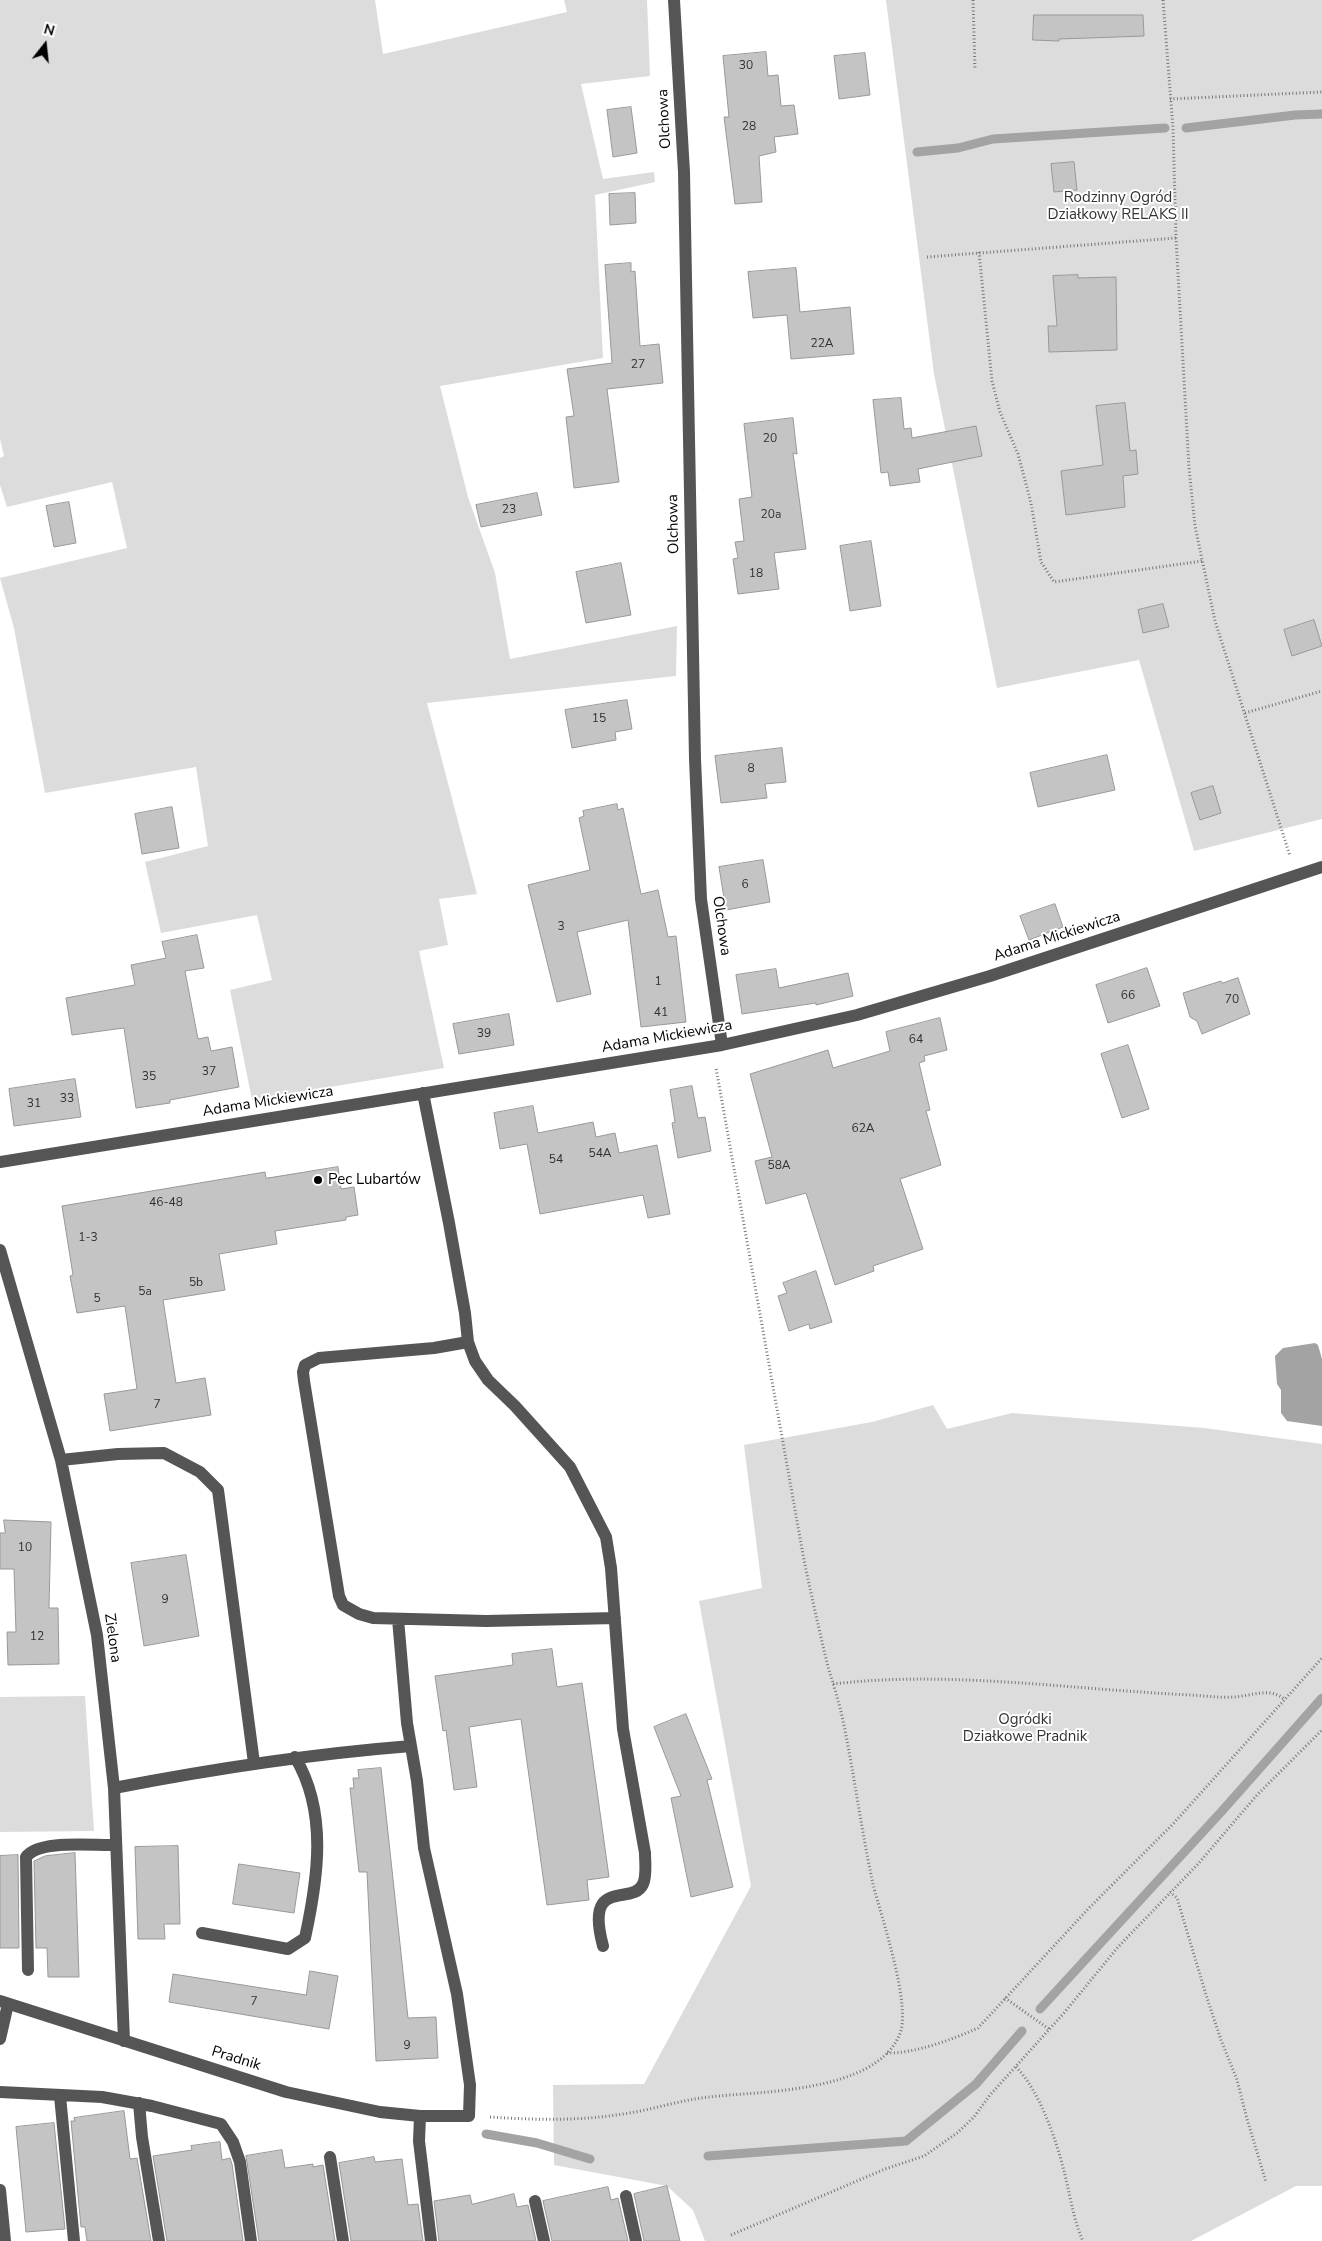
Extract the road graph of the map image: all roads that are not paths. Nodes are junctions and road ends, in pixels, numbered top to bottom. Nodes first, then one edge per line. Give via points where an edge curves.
1 (674, 0) edge
2 (1322, 867) edge
3 (717, 1046) junction
4 (423, 1093) junction
5 (0, 1162) edge
6 (0, 1250) edge
7 (468, 1342) junction
8 (61, 1460) junction
9 (615, 1618) junction
10 (398, 1619) junction
11 (411, 1746) junction
12 (295, 1757) junction
13 (254, 1763) junction
14 (114, 1788) junction
15 (116, 1845) junction
16 (202, 1933) dead end
17 (603, 1946) dead end
18 (28, 1970) dead end
19 (4, 2002) edge
20 (0, 2039) edge
21 (124, 2041) junction
22 (0, 2092) edge
23 (60, 2096) junction
24 (138, 2103) junction
25 (420, 2116) junction
26 (330, 2157) dead end
27 (0, 2190) edge
28 (626, 2196) dead end
29 (535, 2201) dead end
30 (5, 2241) edge
31 (74, 2241) edge
32 (159, 2241) edge
33 (251, 2241) edge
34 (342, 2241) edge
35 (431, 2241) edge
36 (544, 2241) edge
37 (636, 2241) edge

1 - 3 street, Olchowa via 684,172 694,749 700,889
2 - 3 street, Adama Mickiewicza via 971,982 857,1015
3 - 4 street, Adama Mickiewicza
4 - 5 street, Adama Mickiewicza
4 - 7 street
6 - 8 street, Zielona
7 - 9 street via 475,1361 488,1380 570,1467 594,1511 606,1537
7 - 10 street via 319,1358 305,1365 303,1372 339,1596 343,1604 359,1614
8 - 13 street via 118,1454 164,1454 200,1472 218,1490
8 - 14 street, Zielona via 97,1635
9 - 10 street via 486,1622
9 - 17 street via 623,1729 645,1853 645,1874 643,1885 638,1890 611,1896 604,1902 598,1923
10 - 11 street
11 - 12 street
11 - 25 street, Pradnik via 424,1848 457,1994 470,2085 470,2116
12 - 13 street
12 - 16 street via 306,1776 315,1805 318,1861 305,1938 288,1949
13 - 14 street
14 - 15 street, Zielona
15 - 18 street via 42,1846 30,1851 26,1857
15 - 21 street, Zielona
19 - 20 street
19 - 21 street, Pradnik
21 - 25 street, Pradnik via 286,2092 380,2112
22 - 23 street
23 - 24 street via 102,2097
23 - 31 street
24 - 32 street
24 - 33 street via 221,2124 233,2142 240,2162
25 - 35 street via 419,2141
26 - 34 street
27 - 30 street
28 - 37 street
29 - 36 street

